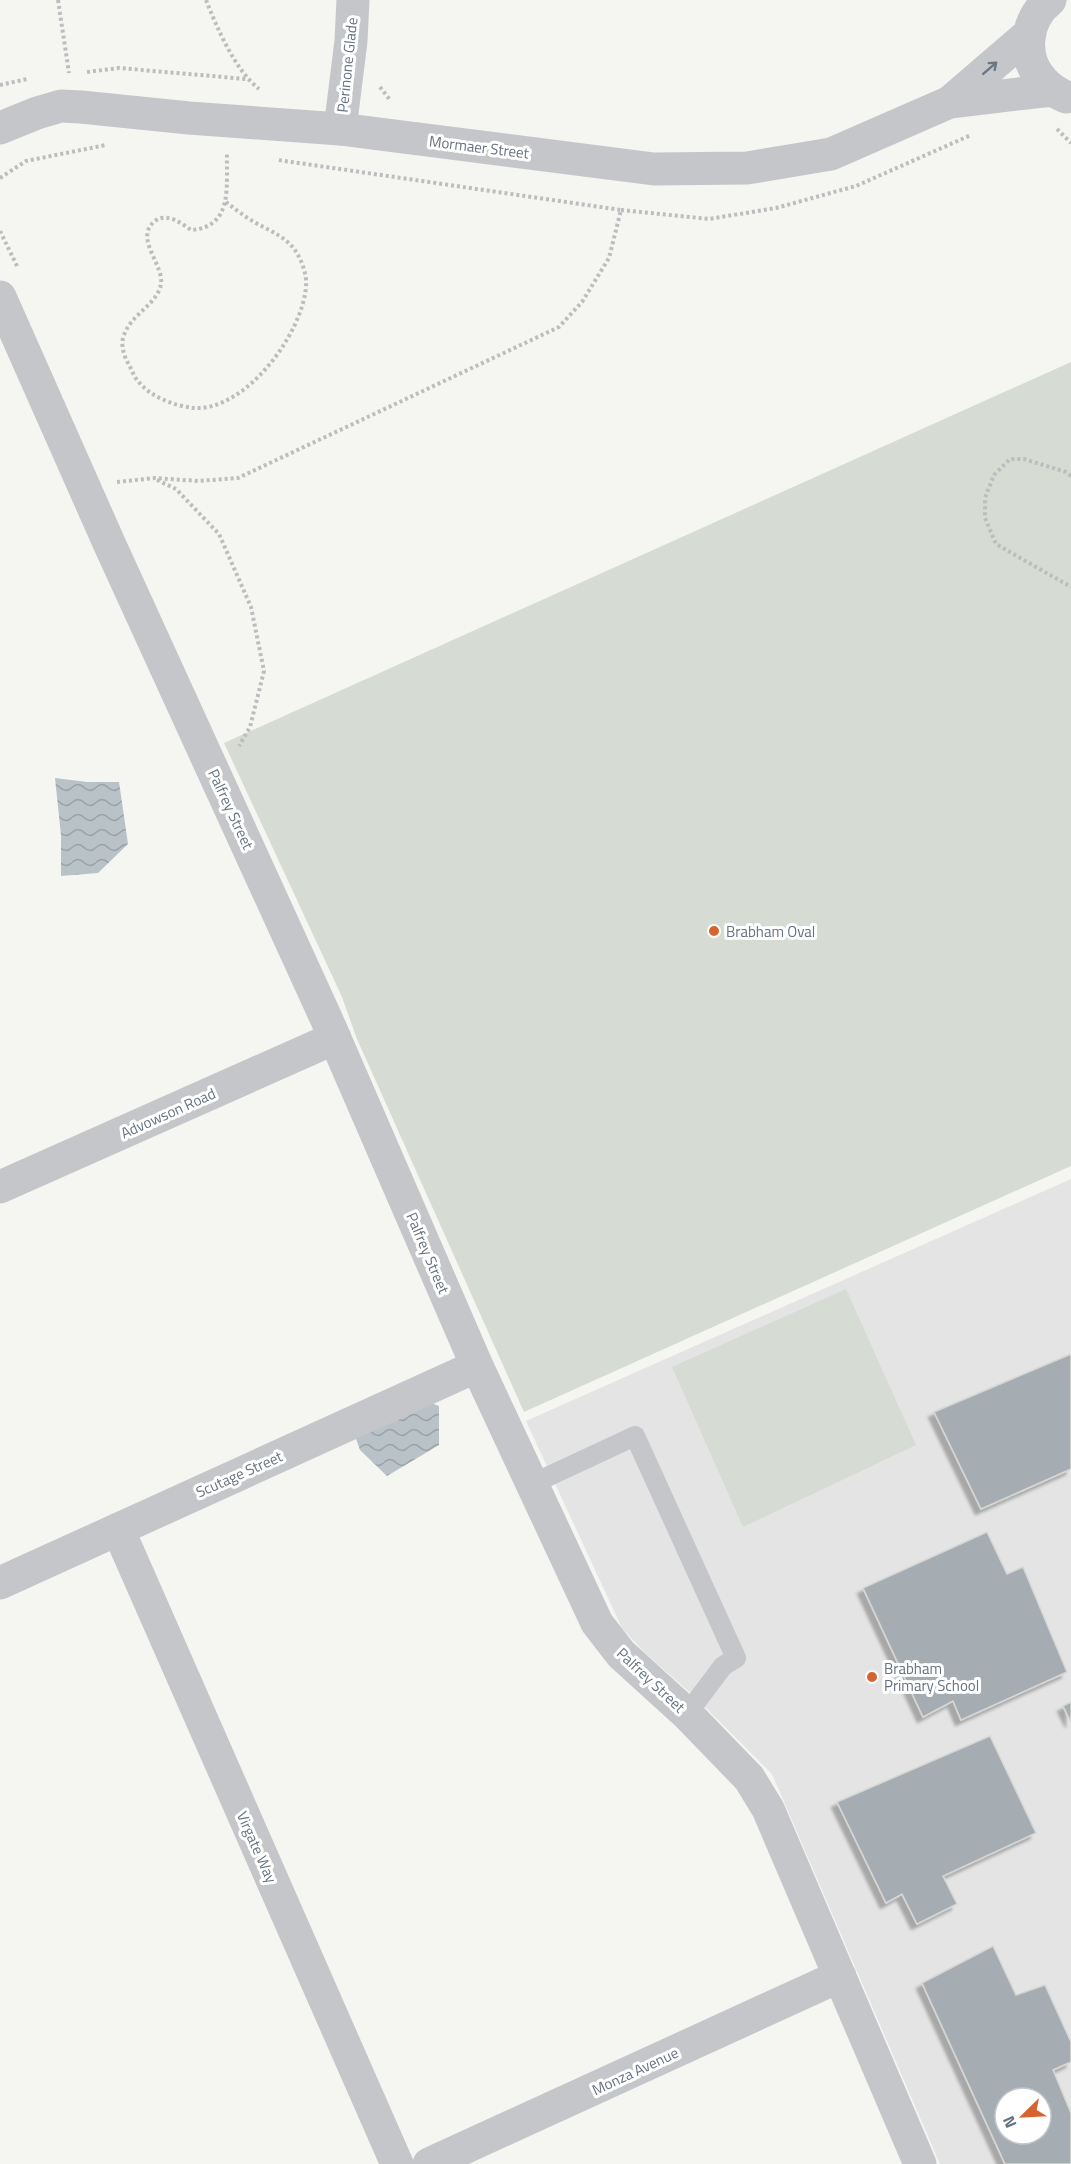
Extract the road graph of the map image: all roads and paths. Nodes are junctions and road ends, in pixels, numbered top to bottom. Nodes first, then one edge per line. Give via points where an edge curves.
1 (58, 0) edge
2 (206, 0) edge
3 (353, 0) edge
4 (1046, 2) edge
5 (1029, 34) junction
6 (246, 79) junction
7 (261, 91) dead end
8 (1065, 97) edge
9 (951, 102) junction
10 (0, 128) edge
11 (340, 129) junction
12 (110, 144) dead end
13 (238, 155) dead end
14 (271, 159) dead end
15 (0, 178) edge
16 (226, 202) junction
17 (0, 231) edge
18 (10, 285) edge
19 (113, 472) dead end
20 (1071, 476) edge
21 (154, 478) junction
22 (117, 483) junction
23 (118, 491) dead end
24 (1071, 586) edge
25 (236, 751) dead end
26 (335, 1038) junction
27 (0, 1187) edge
28 (477, 1366) junction
29 (532, 1484) junction
30 (118, 1529) junction
31 (0, 1583) edge
32 (687, 1714) junction
33 (840, 1976) junction
34 (488, 2152) edge
35 (397, 2164) edge
36 (429, 2164) edge
37 (920, 2164) edge

1 - 6 path via 69,75 119,68
2 - 6 path
3 - 11 street, Perinone Glade
4 - 5 street via 1034,18
5 - 8 street via 1033,66 1041,80
9 -> 5 street, Mormaer Street
6 - 7 path
8 - 9 street, Mormaer Street
9 - 11 street, Mormaer Street via 831,154 747,168 654,169
10 - 11 street, Mormaer Street via 60,106
12 - 15 path via 26,161
13 - 16 path via 227,153
14 - 21 path via 621,210 609,258 582,302 559,327 238,478
16 - 16 path via 212,226 191,230 174,219 163,217 155,221 146,239 162,276 161,286 123,336 123,348 136,380 148,391 194,408 209,407 241,391 267,367 299,316 306,285 304,268 286,240
17 - 18 path
18 - 26 street, Palfrey Street via 109,543
19 - 22 path
20 - 24 path via 1024,459 1010,459 994,476 985,498 985,518 996,544
21 - 22 path
21 - 25 path via 176,489 219,534 251,608 264,671 249,727
22 - 23 path
26 - 27 street, Advowson Road
26 - 28 street, Palfrey Street
28 - 29 street, Palfrey Street
28 - 30 street, Scutage Street
29 - 32 street, Palfrey Street via 597,1623 621,1654
29 - 32 lane via 634,1436 736,1658 723,1666
30 - 31 street, Scutage Street
30 - 35 street, Virgate Way
32 - 33 street, Palfrey Street via 749,1778 768,1809
33 - 34 street, Monza Avenue
33 - 37 street, Palfrey Street
34 - 36 street, Monza Avenue

